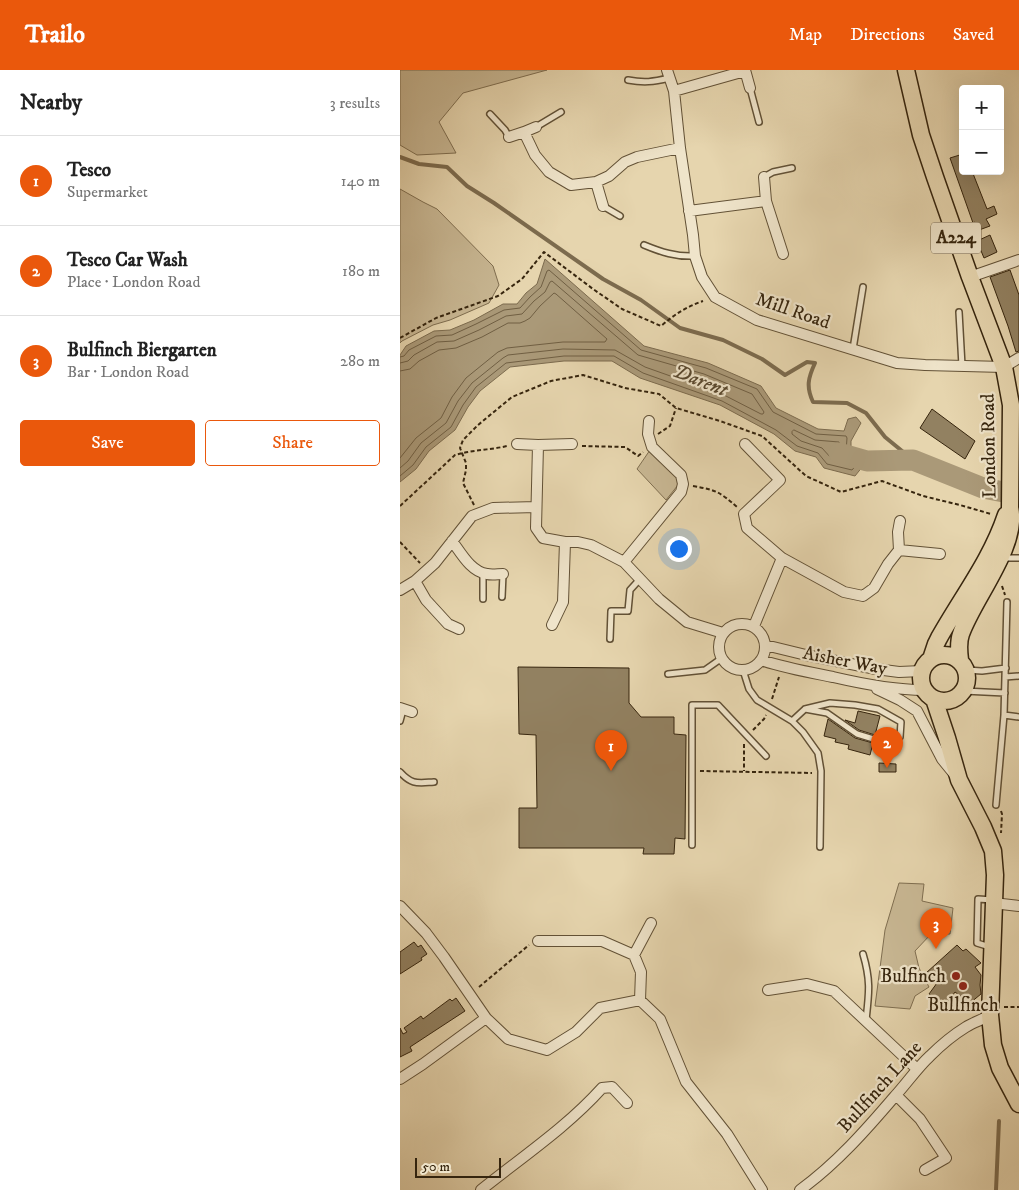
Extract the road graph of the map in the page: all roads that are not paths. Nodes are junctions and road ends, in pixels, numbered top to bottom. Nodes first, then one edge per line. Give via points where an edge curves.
1 (906, 70) edge
2 (745, 71) edge
3 (668, 74) edge
4 (628, 80) dead end
5 (750, 88) joint
6 (674, 91) junction
7 (562, 112) dead end
8 (490, 114) dead end
9 (759, 122) dead end
10 (536, 127) joint
11 (524, 132) junction
12 (508, 137) joint
13 (680, 148) junction
14 (792, 168) dead end
15 (764, 177) joint
16 (596, 182) junction
17 (766, 201) junction
18 (603, 206) joint
19 (689, 211) junction
20 (620, 216) dead end
21 (644, 245) dead end
22 (784, 254) dead end
23 (695, 256) junction
24 (1019, 260) edge
25 (970, 277) junction
26 (863, 287) dead end
27 (959, 312) dead end
28 (853, 350) junction
29 (1019, 358) edge
30 (962, 366) junction
31 (1004, 367) junction
32 (649, 421) dead end
33 (517, 444) road end
34 (572, 444) road end
35 (745, 444) dead end
36 (538, 446) junction
37 (536, 507) junction
38 (900, 521) dead end
39 (452, 542) junction
40 (565, 542) junction
41 (899, 550) junction
42 (940, 554) dead end
43 (782, 558) junction
44 (1003, 558) edge
45 (624, 562) junction
46 (483, 572) junction
47 (503, 574) joint
48 (640, 578) junction
49 (414, 581) junction
50 (400, 590) edge
51 (502, 597) dead end
52 (482, 599) dead end
53 (1007, 602) dead end
54 (552, 626) dead end
55 (754, 626) junction
56 (459, 628) dead end
57 (723, 633) junction
58 (610, 639) dead end
59 (765, 645) junction
60 (722, 658) junction
61 (761, 660) junction
62 (926, 665) junction
63 (963, 665) junction
64 (1006, 668) junction
65 (743, 670) junction
66 (668, 674) dead end
67 (1019, 676) edge
68 (1006, 677) junction
69 (867, 684) junction
70 (1005, 693) junction
71 (929, 695) junction
72 (960, 695) junction
73 (805, 709) junction
74 (405, 710) edge
75 (1004, 715) junction
76 (1019, 717) edge
77 (400, 721) edge
78 (792, 721) junction
79 (947, 738) junction
80 (766, 756) dead end
81 (400, 772) edge
82 (959, 780) junction
83 (434, 782) dead end
84 (996, 805) road end
85 (692, 845) dead end
86 (820, 847) dead end
87 (994, 902) junction
88 (1019, 906) edge
89 (402, 914) edge
90 (651, 922) dead end
91 (538, 942) road end
92 (863, 954) dead end
93 (634, 955) junction
94 (768, 990) dead end
95 (640, 1000) junction
96 (990, 1015) junction
97 (486, 1018) junction
98 (866, 1021) junction
99 (917, 1069) junction
100 (400, 1079) edge
101 (896, 1095) junction
102 (627, 1103) dead end
103 (1019, 1104) edge
104 (926, 1170) dead end
105 (481, 1190) edge
106 (762, 1190) edge
107 (800, 1190) edge

1 - 25 main road, London Road / A224 via 921,135
2 - 5 street
2 - 6 street
3 - 4 lane via 652,82
3 - 6 street, Mill Road
5 - 9 lane
6 - 13 street, Mill Road
7 - 10 lane
8 - 12 lane
10 - 11 street
11 - 12 street
11 - 16 street via 535,155 549,172 571,186
13 - 16 street via 637,157
13 - 19 street, Mill Road
14 - 15 lane
15 - 17 street
16 - 18 street
17 - 19 street
17 - 22 street
18 - 20 lane
19 - 23 street, Mill Road
21 - 23 lane via 668,254
23 - 28 street, Mill Road via 715,297 757,320
24 - 25 street
25 - 31 main road, London Road / A224
26 - 28 lane
27 - 30 lane
28 - 30 street, Mill Road via 897,363
29 - 31 street
30 - 31 street, Mill Road
31 - 44 main road, London Road / A224 via 1010,405 1010,505 1000,532
32 - 45 street via 652,447 681,476 683,484 681,492
33 - 36 street
34 - 36 street
35 - 43 street via 780,480 744,514 747,528
36 - 37 street
37 - 39 street via 493,508 472,516
37 - 40 street via 536,528 543,538
38 - 41 street
39 - 46 street via 468,563
39 - 49 street
40 - 45 street via 591,545
40 - 54 street via 567,603
41 - 42 street
41 - 43 street via 874,588 863,596 844,592
43 - 55 street
44 - 62 main road, London Road / A224 via 939,638
44 - 63 main road, London Road / A224 via 961,635 959,650
45 - 48 street
46 - 47 street
46 - 52 lane
47 - 51 lane
48 - 57 street via 687,622
48 - 58 lane via 630,590 628,611 611,612
49 - 50 street
49 - 56 street via 448,624
53 - 64 lane
55 - 57 street via 738,624
55 - 59 street via 761,633
57 - 60 street via 719,642
59 - 61 street
59 - 62 street, Aisher Way via 899,672
60 - 65 street via 731,668
60 - 66 lane via 705,670
61 - 65 street via 752,668
61 - 69 street, Aisher Way
62 - 63 main road via 939,656 947,655 956,657
62 - 71 main road, London Road / A224 via 921,679
63 - 64 lane via 982,671
63 - 72 main road, London Road / A224 via 968,679
64 - 68 lane
65 - 78 lane via 749,689 757,700
67 - 68 lane
68 - 70 lane
69 - 71 street, Aisher Way
69 - 82 street via 917,711 942,759
70 - 72 lane
70 - 75 lane
71 - 72 main road via 944,702
71 - 79 main road, London Road / A224
72 - 79 main road, London Road / A224 via 950,716
73 - 73 lane via 830,703 878,709 901,722 900,737 890,744 857,734 827,714
73 - 78 lane
74 - 77 lane
75 - 76 lane
75 - 84 lane
78 - 86 lane via 818,753 821,773
79 - 82 main road, London Road / A224
80 - 85 lane via 718,705 692,705
81 - 83 lane via 407,780 416,783
82 - 87 main road, London Road / A224 via 993,851
87 - 88 street
87 - 96 main road, London Road / A224
89 - 97 street via 430,939
90 - 93 street
91 - 93 street via 602,941
92 - 98 lane via 869,988
93 - 95 street via 641,972
94 - 98 street via 807,984 834,991
95 - 97 street via 600,1008 576,1032 547,1050 508,1039
95 - 106 street via 660,1019 686,1082 727,1134
96 - 99 street, Bullfinch Lane via 967,1026
96 - 103 main road, London Road / A224 via 993,1045 1000,1068
97 - 100 street
98 - 99 street
99 - 101 street, Bullfinch Lane
101 - 104 street via 920,1119 946,1158
101 - 107 street, Bullfinch Lane via 820,1176
102 - 105 street via 612,1087 602,1088 563,1126

